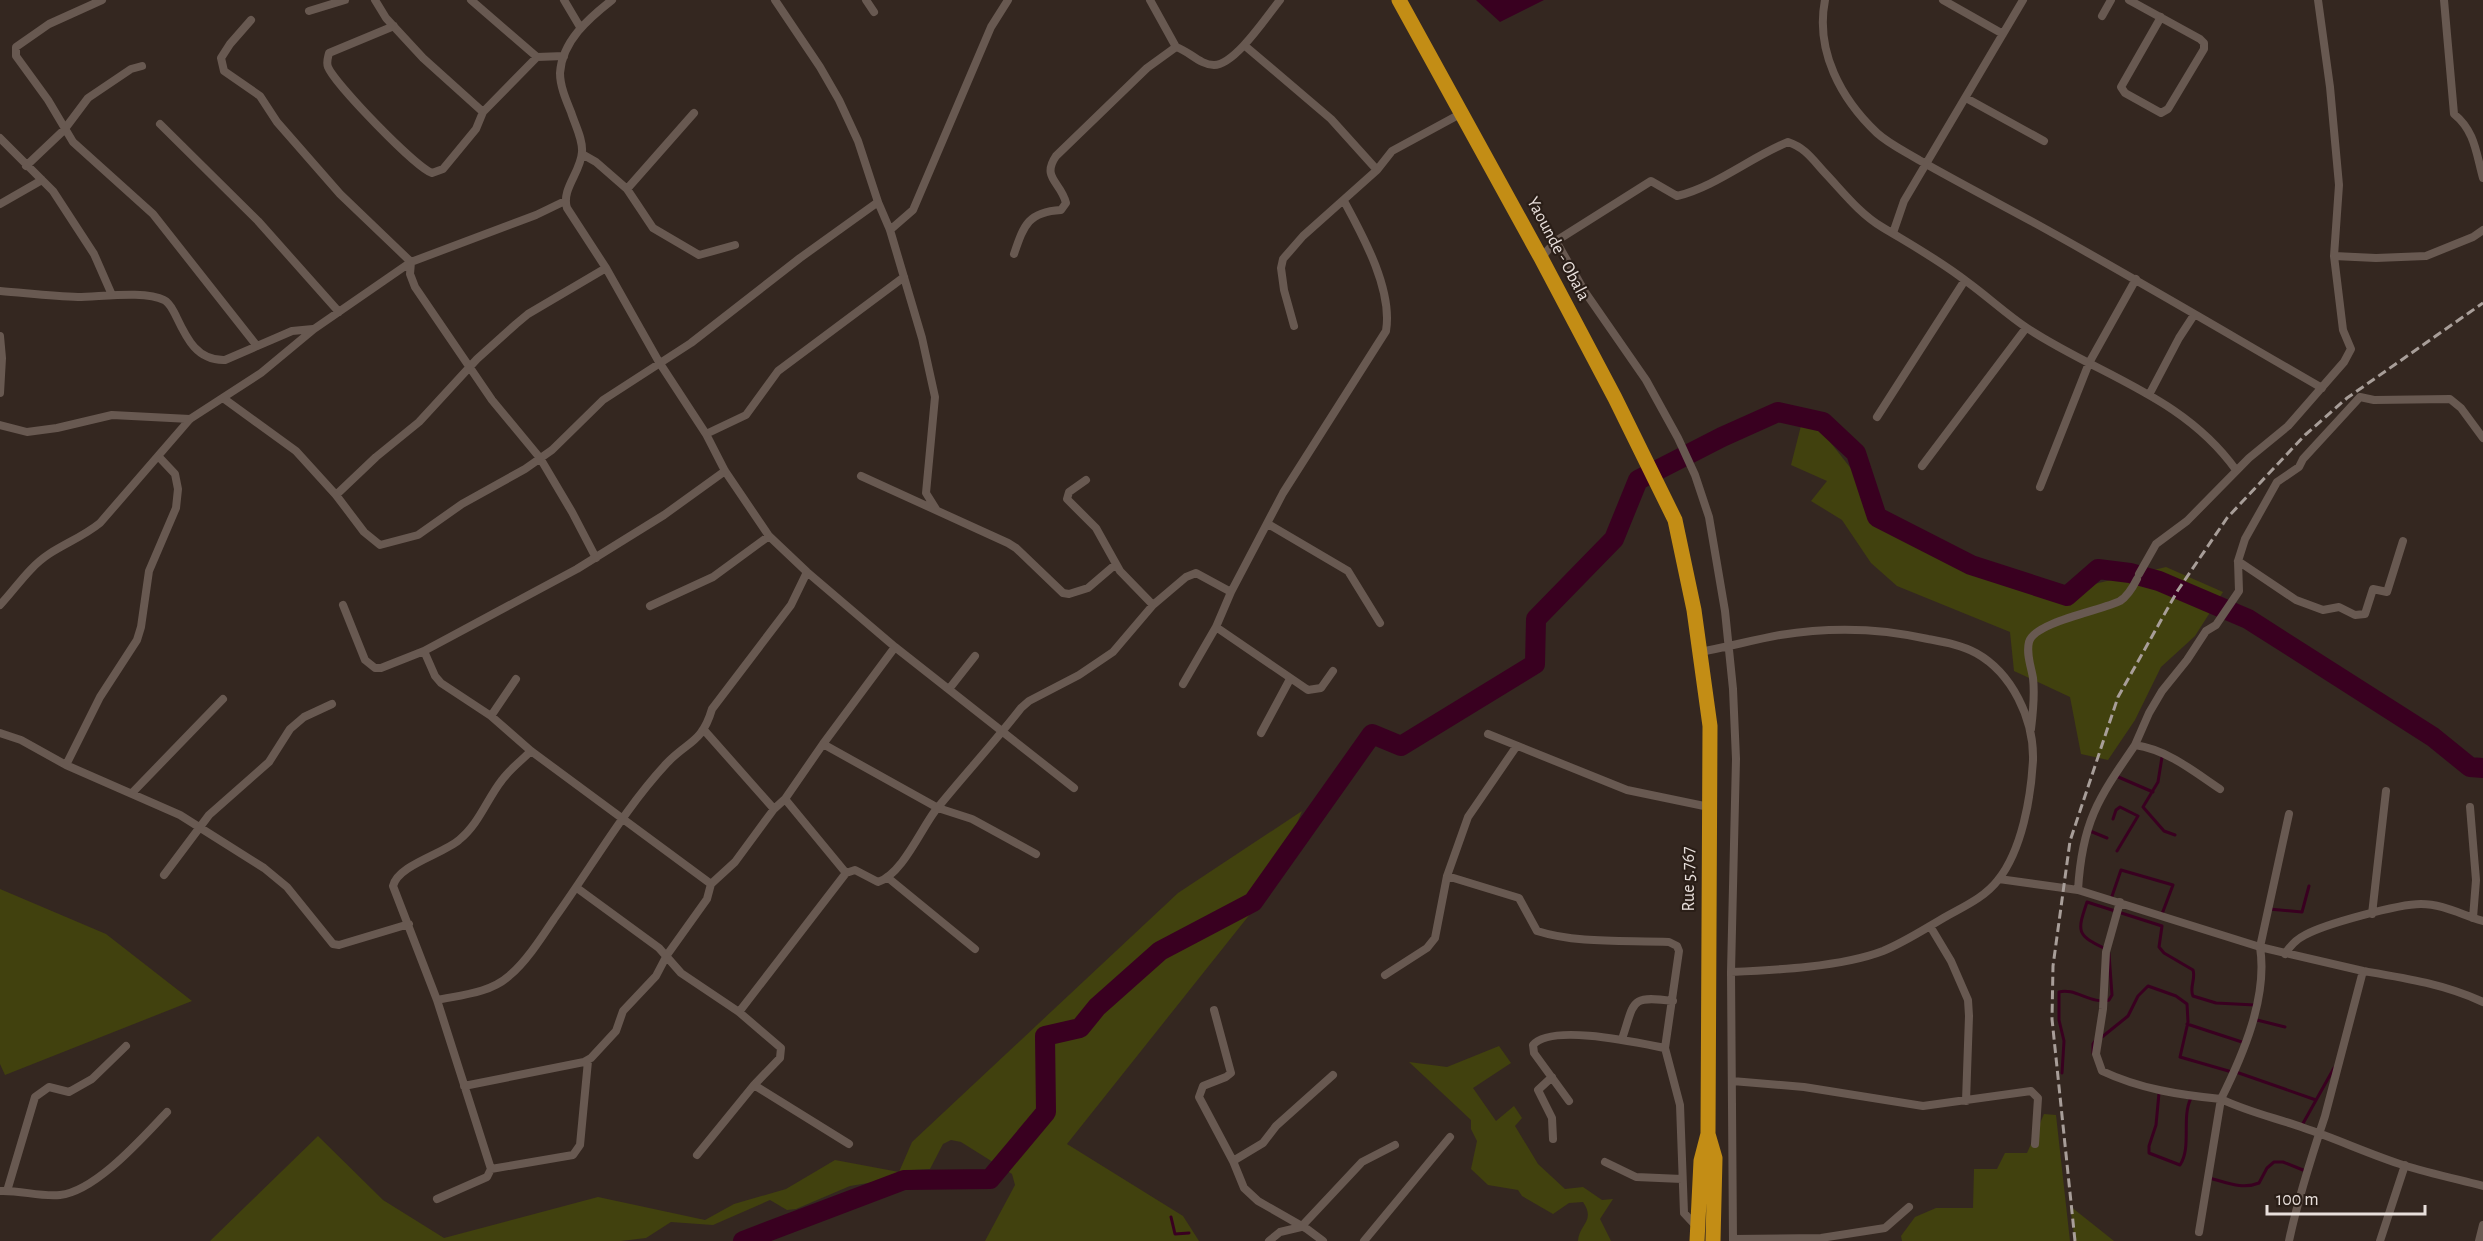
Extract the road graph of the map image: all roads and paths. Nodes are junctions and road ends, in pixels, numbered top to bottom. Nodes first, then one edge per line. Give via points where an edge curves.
1 (102, 0) edge
2 (345, 0) edge
3 (375, 0) edge
4 (471, 0) edge
5 (564, 0) edge
6 (612, 0) edge
7 (775, 0) edge
8 (866, 0) edge
9 (1150, 0) edge
10 (1280, 0) edge
11 (1400, 0) edge
12 (1825, 0) edge
13 (1943, 0) edge
14 (2023, 0) edge
15 (2111, 0) edge
16 (2129, 0) edge
17 (2318, 0) edge
18 (2444, 0) edge
19 (1006, 1) edge
20 (309, 11) dead end
21 (874, 12) dead end
22 (2102, 16) dead end
23 (2161, 17) junction
24 (251, 20) dead end
25 (394, 26) junction
26 (580, 27) junction
27 (2003, 34) junction
28 (1244, 45) junction
29 (1176, 47) junction
30 (564, 56) junction
31 (537, 57) junction
32 (142, 66) dead end
33 (1966, 98) junction
34 (483, 112) junction
35 (1462, 112) junction
36 (694, 113) dead end
37 (160, 123) dead end
38 (64, 130) junction
39 (0, 138) edge
40 (2044, 141) dead end
41 (582, 153) junction
42 (1927, 164) junction
43 (26, 166) junction
44 (1377, 170) junction
45 (2483, 178) edge
46 (42, 180) junction
47 (627, 189) junction
48 (565, 201) junction
49 (1344, 201) junction
50 (878, 202) junction
51 (0, 204) edge
52 (890, 230) junction
53 (2483, 230) edge
54 (1893, 233) junction
55 (1556, 241) junction
56 (735, 245) dead end
57 (1014, 254) dead end
58 (2334, 256) junction
59 (1541, 258) junction
60 (411, 262) junction
61 (606, 268) junction
62 (904, 277) junction
63 (2136, 279) junction
64 (1965, 280) junction
65 (0, 291) edge
66 (112, 295) junction
67 (339, 312) junction
68 (2194, 315) junction
69 (1294, 326) dead end
70 (2026, 328) junction
71 (314, 329) junction
72 (0, 336) edge
73 (257, 346) junction
74 (659, 362) junction
75 (2089, 363) junction
76 (470, 367) junction
77 (2322, 388) junction
78 (0, 393) edge
79 (2150, 393) junction
80 (223, 398) junction
81 (1877, 417) dead end
82 (190, 418) junction
83 (0, 425) edge
84 (706, 434) junction
85 (2483, 438) edge
86 (159, 457) junction
87 (540, 458) junction
88 (1922, 466) dead end
89 (2236, 470) junction
90 (725, 471) junction
91 (861, 476) dead end
92 (1086, 480) dead end
93 (2040, 487) dead end
94 (336, 495) junction
95 (936, 509) junction
96 (1675, 520) joint
97 (1268, 524) junction
98 (769, 536) junction
99 (2403, 541) dead end
100 (596, 558) junction
101 (2238, 561) junction
102 (1116, 564) junction
103 (807, 572) junction
104 (1231, 592) junction
105 (343, 604) dead end
106 (1153, 604) junction
107 (0, 605) edge
108 (650, 606) dead end
109 (1380, 622) dead end
110 (1216, 627) junction
111 (895, 647) junction
112 (1729, 647) junction
113 (424, 651) junction
114 (1700, 651) junction
115 (975, 656) dead end
116 (1333, 671) dead end
117 (516, 679) dead end
118 (1290, 679) junction
119 (1183, 684) dead end
120 (949, 689) junction
121 (223, 699) dead end
122 (332, 704) dead end
123 (491, 716) junction
124 (704, 730) junction
125 (2031, 730) junction
126 (1003, 731) junction
127 (0, 733) edge
128 (1261, 733) dead end
129 (1488, 734) dead end
130 (823, 744) junction
131 (2135, 745) junction
132 (1516, 747) junction
133 (531, 751) junction
134 (66, 765) junction
135 (1074, 789) dead end
136 (2220, 789) dead end
137 (2386, 791) dead end
138 (132, 793) junction
139 (785, 799) junction
140 (1709, 807) junction
141 (2470, 807) dead end
142 (938, 808) junction
143 (774, 809) junction
144 (2289, 814) dead end
145 (623, 820) junction
146 (199, 828) junction
147 (1036, 855) dead end
148 (164, 875) dead end
149 (846, 876) junction
150 (1447, 876) junction
151 (888, 877) junction
152 (1999, 879) junction
153 (711, 884) junction
154 (577, 888) junction
155 (2078, 890) junction
156 (2120, 902) junction
157 (2372, 914) junction
158 (2473, 918) junction
159 (2483, 921) edge
160 (409, 924) junction
161 (1930, 926) junction
162 (2260, 947) junction
163 (975, 950) dead end
164 (2285, 954) junction
165 (667, 955) junction
166 (2362, 971) junction
167 (1731, 972) junction
168 (1385, 975) dead end
169 (437, 1000) junction
170 (1673, 1000) junction
171 (2483, 1002) edge
172 (1214, 1010) dead end
173 (738, 1012) junction
174 (1622, 1039) junction
175 (126, 1046) dead end
176 (1665, 1048) junction
177 (588, 1061) junction
178 (1333, 1075) dead end
179 (1552, 1077) junction
180 (1732, 1082) junction
181 (754, 1085) junction
182 (464, 1086) junction
183 (2221, 1099) junction
184 (1569, 1101) dead end
185 (1966, 1101) junction
186 (167, 1112) dead end
187 (1708, 1134) junction
188 (2319, 1134) junction
189 (1450, 1137) dead end
190 (1553, 1139) dead end
191 (849, 1144) dead end
192 (2035, 1144) dead end
193 (1395, 1145) dead end
194 (697, 1155) dead end
195 (1233, 1161) junction
196 (1605, 1162) dead end
197 (2404, 1165) junction
198 (491, 1169) junction
199 (1682, 1179) junction
200 (2483, 1186) edge
201 (3, 1191) edge
202 (437, 1199) dead end
203 (1909, 1207) dead end
204 (2483, 1225) edge
205 (1301, 1227) junction
206 (2199, 1232) dead end
207 (1698, 1234) edge
208 (1733, 1240) edge
209 (1269, 1241) edge
210 (1323, 1241) edge
211 (1364, 1241) edge
212 (1713, 1241) edge
213 (2289, 1241) edge
214 (2380, 1241) edge
215 (2478, 1241) edge

1 - 38 street via 49,24 16,47 15,56 48,100
2 - 20 street
3 - 25 street
4 - 31 street
5 - 26 street
6 - 26 street
7 - 50 street via 839,100 858,141
8 - 21 street
9 - 29 street
10 - 28 street
11 - 35 highway, Yaounde - Obala
12 - 42 street via 1825,49 1846,96 1879,135
13 - 27 street
14 - 27 street
15 - 22 street
16 - 23 street
17 - 58 street via 2339,185
18 - 45 street via 2454,114 2471,133
19 - 52 street via 913,210
23 - 23 street via 2121,87 2161,113 2168,109 2204,49 2204,43
24 - 60 street via 221,58 224,70 260,96 277,122 340,194
25 - 34 street
25 - 34 street via 329,53 329,69 355,104 432,173 443,169 476,129
26 - 30 street
27 - 33 street
28 - 29 street via 1224,63 1215,65
28 - 44 street via 1331,119
29 - 57 street via 1147,69 1056,156 1049,173 1066,203 1061,210 1044,211 1024,224
30 - 31 street
30 - 41 street via 560,73
31 - 34 street
32 - 38 street via 131,69 88,98
33 - 40 street
33 - 42 street
35 - 44 street via 1392,151
35 - 59 highway, Yaounde - Obala
36 - 47 street
37 - 67 street via 258,221
38 - 43 street
38 - 73 street via 153,214
39 - 43 street
41 - 47 street
41 - 48 street
42 - 54 street via 1904,201
42 - 63 street
43 - 46 street
44 - 49 street
46 - 51 street
46 - 66 street via 94,254
47 - 56 street via 653,228 694,253 706,254
48 - 60 street
48 - 61 street
49 - 69 street via 1283,259 1284,290
49 - 97 street via 1362,233 1380,280 1386,331 1296,471
50 - 52 street
50 - 74 street via 691,343
52 - 62 street
53 - 58 street via 2426,256
54 - 55 street via 1871,220 1807,152 1788,142 1696,191 1677,196 1652,182
54 - 64 street
55 - 59 street
55 - 112 street via 1585,292 1646,380 1695,475 1709,518
58 - 77 street via 2343,330 2351,349
59 - 96 highway, Yaounde - Obala
60 - 67 street
60 - 76 street via 410,274 416,287
61 - 74 street
61 - 76 street via 528,314
62 - 84 street via 778,371 746,415
62 - 95 street via 935,397 926,493
63 - 68 street
63 - 75 street
64 - 70 street
64 - 81 street
65 - 66 street via 80,297
66 - 73 street via 166,300 189,343 207,358 225,360
67 - 71 street
68 - 77 street
68 - 79 street
70 - 75 street
70 - 88 street
71 - 73 street via 292,331
71 - 80 street via 261,373
72 - 78 street
74 - 84 street
74 - 87 street via 603,400
75 - 79 street
75 - 93 street
76 - 87 street
76 - 94 street via 419,422
77 - 89 street via 2288,426
79 - 89 street via 2202,432
80 - 82 street
80 - 94 street via 296,451
82 - 83 street via 112,415 27,432
82 - 86 street
84 - 90 street
85 - 101 street via 2450,399 2360,397 2299,467 2277,482 2245,539
86 - 107 street via 100,523 48,555
86 - 134 street via 175,474 176,508 148,571 141,627
87 - 94 street via 418,535 380,545 364,532
87 - 100 street
89 - 125 street via 2201,509 2156,544 2133,587 2119,601 2035,632 2029,639 2033,680
90 - 98 street
90 - 100 street
91 - 95 street
92 - 102 street via 1069,492 1067,499 1096,528
95 - 102 street via 1016,548 1063,593 1088,588
96 - 114 highway, Rue 5.767
97 - 104 street
97 - 109 street via 1348,571
98 - 103 street
98 - 108 street via 713,577
99 - 101 street via 2387,592 2373,589 2365,614 2355,615 2339,607 2323,610 2296,600
100 - 113 street
101 - 131 street via 2239,591 2162,692
102 - 106 street
103 - 111 street
103 - 124 street via 791,605 712,709
104 - 106 street via 1196,573
104 - 110 street
105 - 113 street via 369,666 381,668
106 - 126 street via 1113,652 1029,701
110 - 118 street
110 - 119 street
111 - 120 street
111 - 130 street
112 - 114 street
112 - 125 street via 1781,635 1858,630 1906,634 1950,644 1975,652 2006,679
112 - 167 street via 1736,759
113 - 123 street via 441,683
114 - 140 highway, Rue 5.767 via 1710,726
115 - 120 street
116 - 118 street via 1321,688 1313,691
117 - 123 street
118 - 128 street
120 - 126 street
121 - 138 street
122 - 146 street via 303,717 290,729 269,762
123 - 133 street
124 - 143 street
124 - 145 street via 667,763
125 - 152 street via 2029,802 2016,844
126 - 135 street
126 - 142 street
127 - 134 street
129 - 132 street
130 - 139 street
130 - 142 street
131 - 136 street via 2168,755
131 - 155 street via 2094,808 2081,851
132 - 140 street via 1627,790
132 - 150 street via 1468,817
133 - 145 street
133 - 160 street via 502,780 459,840 395,878 393,886
134 - 138 street
137 - 157 street
138 - 146 street
139 - 143 street
139 - 149 street
140 - 187 highway, Rue 5.767
141 - 158 street via 2476,879
142 - 147 street via 972,819
142 - 151 street
143 - 153 street via 735,862
144 - 162 street
145 - 153 street
145 - 154 street
146 - 148 street
146 - 160 street via 287,887 333,944
149 - 151 street via 855,870 878,882
149 - 173 street
150 - 168 street via 1436,938
150 - 170 street via 1519,898 1537,931 1547,934 1674,943 1679,951
151 - 163 street
152 - 155 street
152 - 161 street via 1982,896
153 - 165 street via 707,898
154 - 165 street
154 - 169 street via 512,975 493,987
155 - 156 street
156 - 162 street
156 - 183 street via 2106,952 2096,1054 2102,1071 2152,1089
157 - 158 street via 2422,904
157 - 164 street via 2306,934
158 - 159 street
160 - 169 street
161 - 167 street via 1900,943 1862,957
161 - 185 street via 1968,1000
162 - 164 street
162 - 183 street via 2260,988 2246,1043
164 - 166 street
165 - 173 street via 681,974
165 - 177 street via 656,976 623,1011 616,1031
166 - 171 street via 2422,981
166 - 188 street
167 - 180 street
169 - 182 street
170 - 174 street via 1639,999
170 - 176 street
172 - 195 street via 1231,1073 1203,1086 1199,1097
173 - 181 street via 781,1048 780,1058
174 - 176 street
174 - 179 street via 1583,1034 1540,1039 1533,1050
175 - 201 street via 93,1079 69,1092 49,1087 35,1097
176 - 199 street via 1680,1105
177 - 182 street
177 - 198 street via 580,1145 573,1155
178 - 195 street via 1276,1126 1263,1143
179 - 184 street
179 - 190 street via 1538,1093 1552,1118
180 - 185 street via 1815,1088 1923,1106
180 - 208 street
181 - 191 street
181 - 194 street
182 - 198 street
183 - 188 street
183 - 206 street
185 - 192 street via 2035,1092
186 - 201 street via 119,1161 75,1192 57,1195
187 - 207 highway via 1701,1161
187 - 212 highway, Rue 5.767 via 1715,1158
188 - 197 street
188 - 213 street
189 - 211 street
193 - 205 street via 1362,1162
195 - 205 street via 1251,1195
196 - 199 street via 1636,1177
197 - 200 street
197 - 214 street
198 - 202 street via 487,1177
199 - 207 street via 1684,1213
203 - 208 street via 1885,1228 1821,1238
204 - 215 street
205 - 209 street via 1280,1232
205 - 210 street

